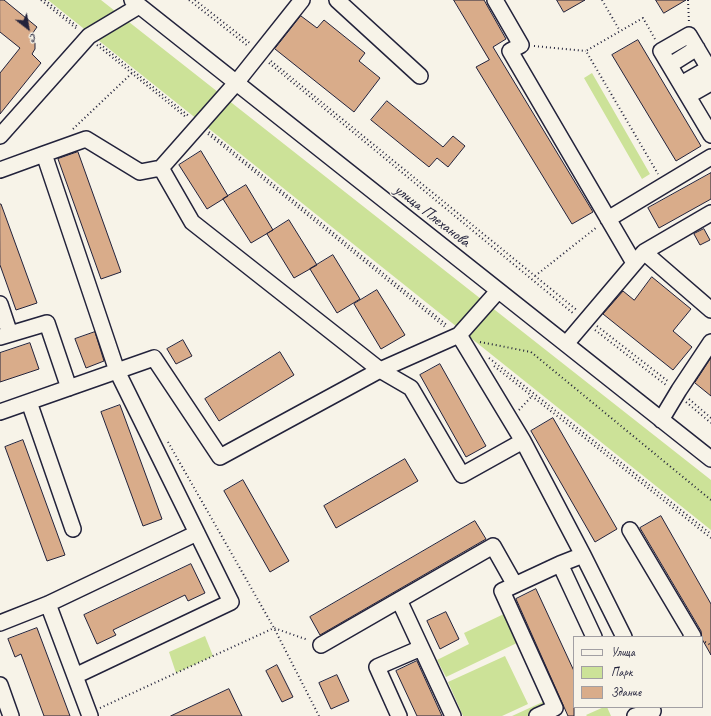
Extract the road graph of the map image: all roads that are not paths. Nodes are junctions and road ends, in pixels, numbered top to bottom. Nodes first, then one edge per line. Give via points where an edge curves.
1 (302, 0) edge
2 (337, 0) edge
3 (495, 0) edge
4 (135, 3) edge
5 (697, 48) junction
6 (670, 65) junction
7 (710, 70) edge
8 (420, 76) dead end
9 (236, 83) junction
10 (711, 83) edge
11 (685, 90) junction
12 (711, 135) edge
13 (0, 136) edge
14 (44, 154) junction
15 (711, 157) edge
16 (161, 168) junction
17 (0, 170) edge
18 (711, 213) edge
19 (608, 219) junction
20 (639, 258) junction
21 (498, 291) junction
22 (0, 304) edge
23 (711, 310) edge
24 (5, 335) edge
25 (458, 335) junction
26 (711, 342) edge
27 (566, 344) junction
28 (380, 370) junction
29 (117, 371) junction
30 (69, 388) junction
31 (29, 402) junction
32 (0, 412) edge
33 (661, 420) junction
34 (523, 441) junction
35 (711, 459) edge
36 (73, 529) dead end
37 (630, 530) dead end
38 (197, 533) junction
39 (584, 555) junction
40 (560, 564) junction
41 (515, 585) junction
42 (399, 600) junction
43 (48, 604) junction
44 (0, 623) edge
45 (594, 636) edge
46 (624, 636) edge
47 (693, 636) edge
48 (321, 645) road end
49 (420, 648) junction
50 (75, 676) junction
51 (0, 685) edge
52 (655, 711) edge
53 (90, 714) edge
54 (11, 716) edge
55 (399, 716) edge
56 (453, 716) edge
57 (537, 716) edge
58 (635, 716) edge

1 - 9 street
2 - 8 street
3 - 19 street via 521,45 510,51
4 - 9 street, улица Плеханова
4 - 13 street via 89,36
5 - 6 street
5 - 6 street via 689,35 661,51
5 - 7 street
6 - 11 street
7 - 11 street
9 - 16 street
9 - 21 street, улица Плеханова
10 - 11 street
11 - 12 street
14 - 16 street via 86,139 140,172
14 - 17 street
14 - 29 street
15 - 19 street
16 - 28 street via 192,222
18 - 20 street
19 - 20 street
20 - 23 street
20 - 27 street
21 - 25 street
21 - 27 street, улица Плеханова
22 - 24 street
24 - 30 street via 47,323
25 - 28 street
25 - 34 street
26 - 33 street
27 - 33 street, улица Плеханова
28 - 29 street via 220,457 154,358
28 - 34 street via 411,388 462,475
29 - 30 street
29 - 38 street
30 - 31 street
31 - 32 street
31 - 36 street
33 - 35 street, улица Плеханова
34 - 39 street
37 - 47 street
38 - 43 street
38 - 50 street via 231,602
39 - 40 street
39 - 46 street
40 - 41 street
40 - 45 street
41 - 42 street via 493,546
41 - 57 street via 502,591 555,708
42 - 48 street
42 - 49 street
43 - 44 street
43 - 50 street
49 - 55 street via 377,667
49 - 56 street
50 - 53 street
51 - 54 street
52 - 58 street

